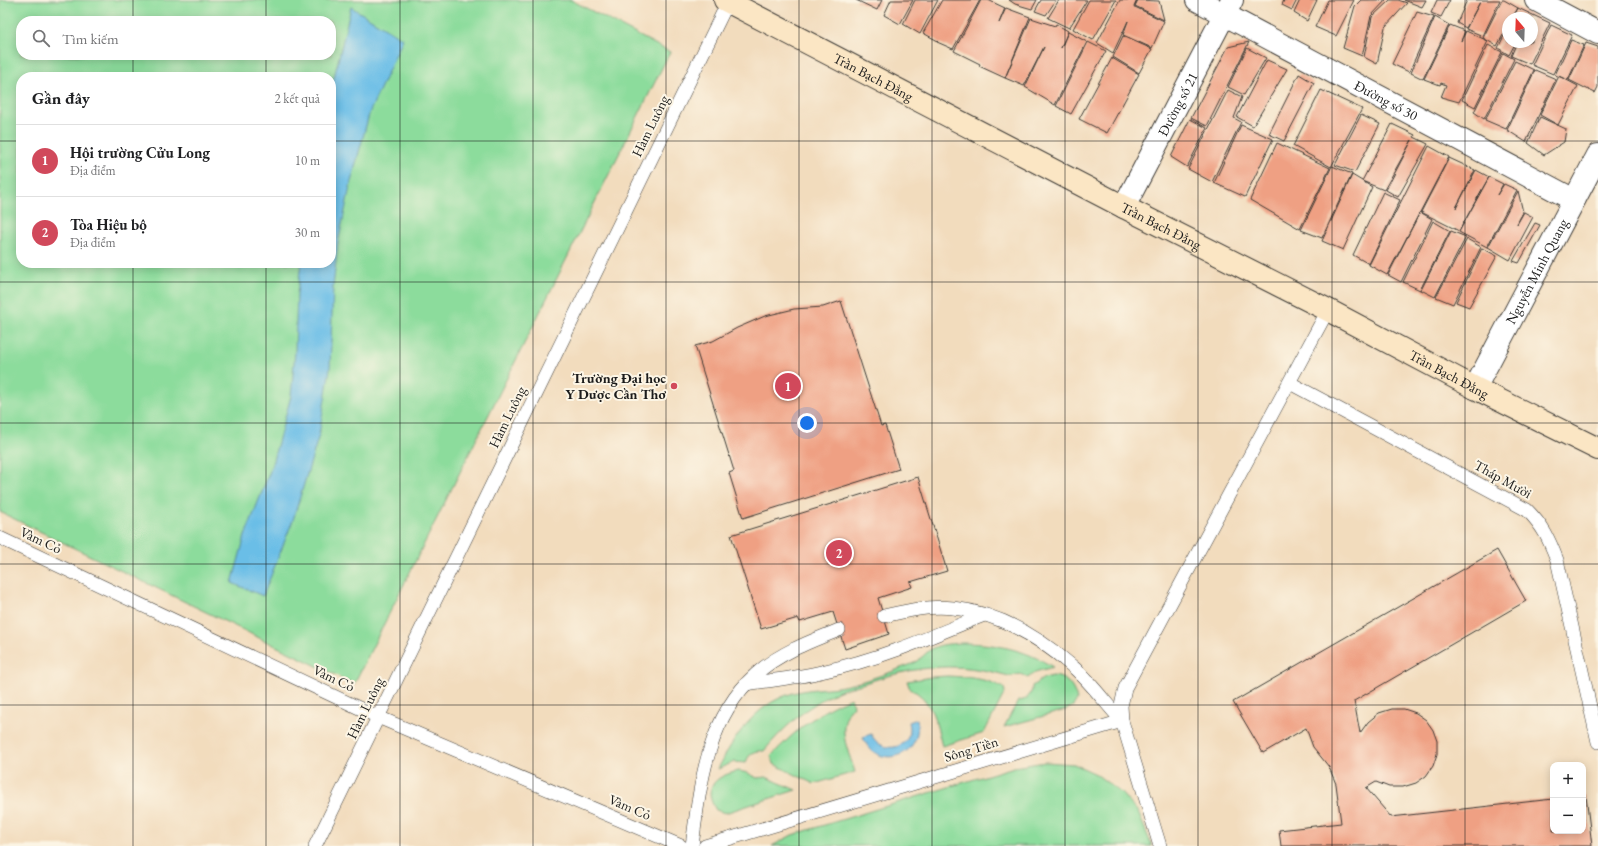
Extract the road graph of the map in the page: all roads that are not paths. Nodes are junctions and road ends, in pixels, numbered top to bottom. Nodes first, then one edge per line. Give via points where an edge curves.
1 (1197, 0) edge
2 (1536, 0) edge
3 (727, 1) edge
4 (1228, 7) edge
5 (1598, 33) edge
6 (1598, 155) edge
7 (1574, 200) junction
8 (1124, 207) junction
9 (1328, 310) junction
10 (1290, 383) junction
11 (1475, 388) junction
12 (1598, 449) edge
13 (0, 538) edge
14 (984, 615) junction
15 (884, 616) dead end
16 (839, 630) dead end
17 (746, 684) junction
18 (378, 717) junction
19 (1122, 721) junction
20 (1598, 742) edge
21 (315, 846) edge
22 (681, 846) edge
23 (692, 846) edge
24 (705, 846) edge
25 (1160, 846) edge

1 - 4 street, Đường số 30
2 - 5 street
3 - 8 street, Trần Bạch Đằng
3 - 18 lane, Hàm Luông
4 - 7 street, Đường số 30
4 - 8 street, Đường số 21
6 - 7 street, Nguyễn Minh Quang
7 - 11 street, Nguyễn Minh Quang
8 - 9 street, Trần Bạch Đằng
9 - 10 lane
9 - 11 street, Trần Bạch Đằng
10 - 19 lane via 1124,688
10 - 20 lane, Tháp Mười via 1527,510 1539,522 1549,539 1556,560
11 - 12 street, Trần Bạch Đằng
13 - 18 lane, Vàm Cỏ
14 - 15 lane via 953,608 920,609
14 - 17 lane via 912,645 869,659 821,672
14 - 19 lane via 1014,627 1043,643 1074,667
16 - 17 lane via 781,656 756,673
17 - 23 lane via 734,698 719,725 708,754 701,781
18 - 21 lane, Hàm Luông
18 - 22 lane, Vàm Cỏ
19 - 24 lane, Sông Tiền
19 - 25 lane

